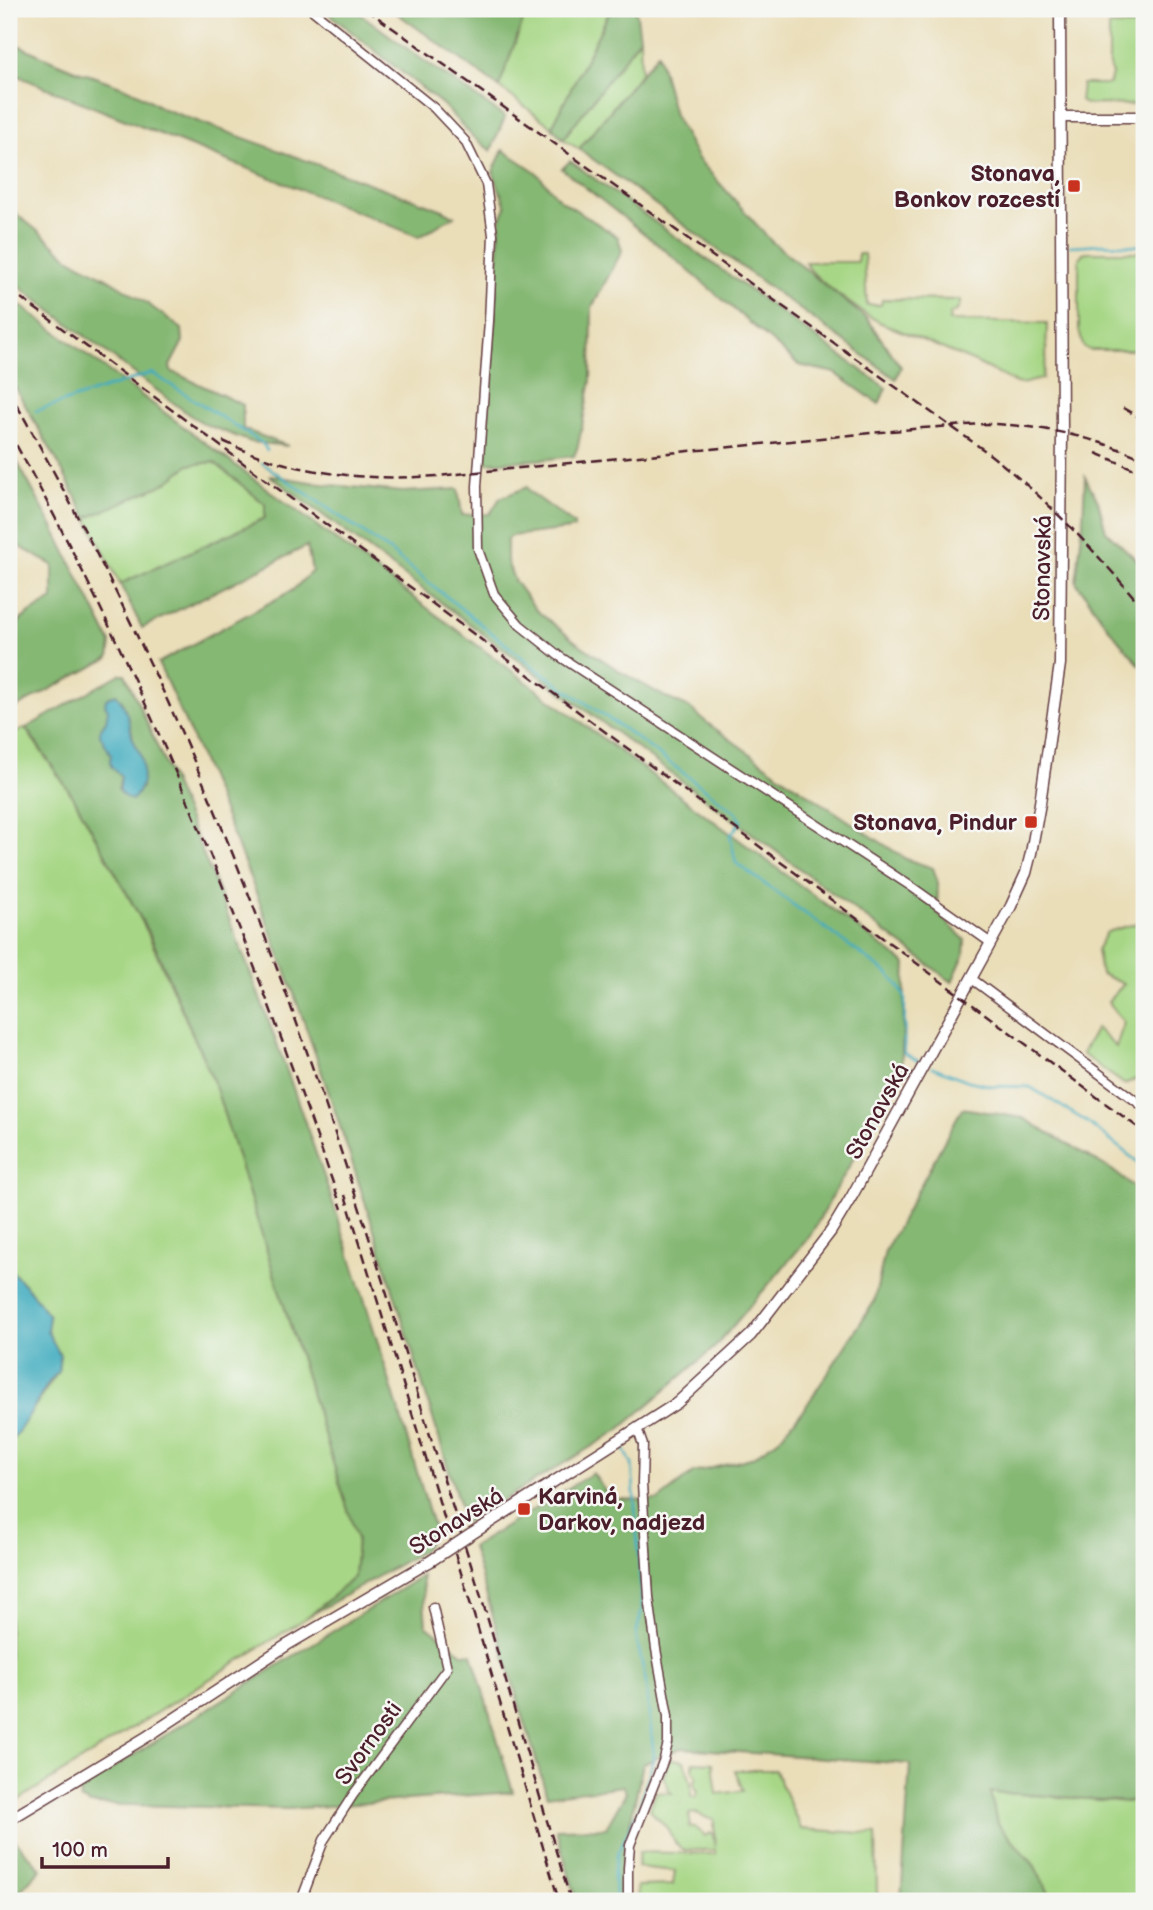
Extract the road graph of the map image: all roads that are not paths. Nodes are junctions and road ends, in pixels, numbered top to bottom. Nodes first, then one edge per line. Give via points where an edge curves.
1 (311, 9) edge
2 (1060, 9) edge
3 (1061, 117) junction
4 (1144, 117) edge
5 (991, 943) junction
6 (972, 979) junction
7 (1144, 1107) edge
8 (637, 1428) junction
9 (433, 1607) dead end
10 (9, 1820) edge
11 (301, 1901) edge
12 (628, 1901) edge

1 - 5 street via 434,108 465,141 485,184 493,235 477,524 478,549 494,594 520,625 559,656
2 - 3 street, Stonavská
3 - 4 street
3 - 5 street, Stonavská via 1060,664 1031,853 1026,873
5 - 6 street, Stonavská
6 - 7 street
6 - 8 street, Stonavská via 831,1231 751,1335 677,1402
8 - 10 street, Stonavská, bridge via 429,1562
8 - 12 street via 643,1445 649,1597 668,1743 630,1845
9 - 11 street, Svornosti via 447,1668 324,1840

